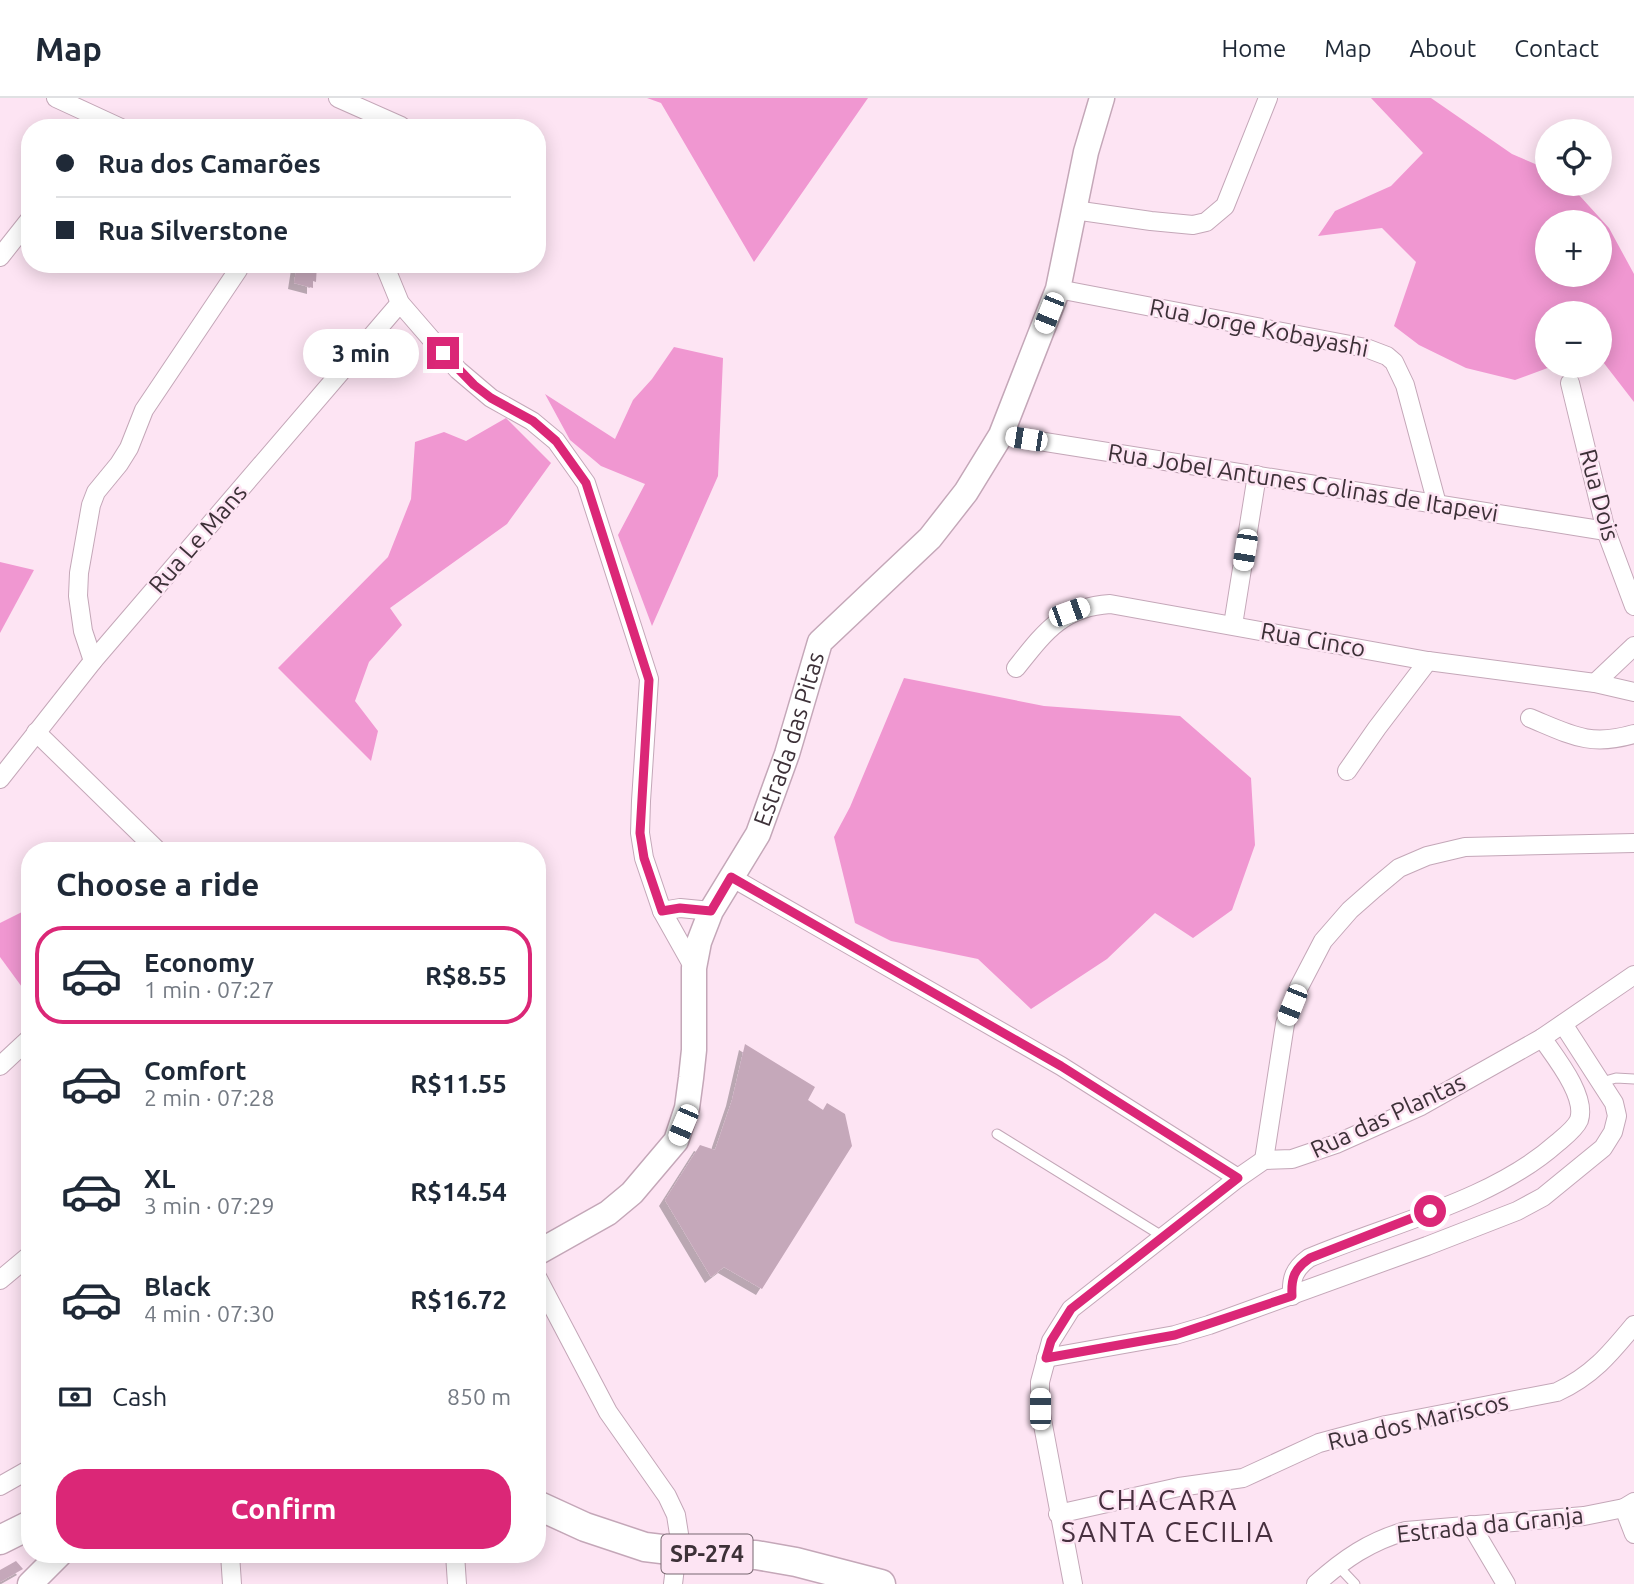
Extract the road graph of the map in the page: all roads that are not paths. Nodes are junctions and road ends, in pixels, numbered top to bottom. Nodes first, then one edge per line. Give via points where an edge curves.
1 (56, 98) edge
2 (338, 98) edge
3 (1102, 98) edge
4 (1268, 98) edge
5 (96, 119) edge
6 (385, 119) edge
7 (1074, 210) junction
8 (21, 230) edge
9 (0, 257) edge
10 (236, 273) edge
11 (388, 273) edge
12 (1058, 289) junction
13 (400, 303) junction
14 (1570, 383) dead end
15 (1001, 435) junction
16 (1257, 475) junction
17 (1437, 504) junction
18 (1605, 531) junction
19 (1634, 606) edge
20 (1233, 625) junction
21 (1634, 646) edge
22 (93, 661) junction
23 (1428, 661) junction
24 (1016, 668) dead end
25 (1595, 684) junction
26 (1634, 692) edge
27 (1530, 718) dead end
28 (36, 732) junction
29 (1634, 734) edge
30 (1348, 771) dead end
31 (0, 779) edge
32 (149, 842) edge
33 (1634, 843) edge
34 (731, 877) junction
35 (662, 911) junction
36 (711, 911) junction
37 (694, 968) junction
38 (1634, 975) edge
39 (1563, 1024) junction
40 (1542, 1038) junction
41 (21, 1046) edge
42 (0, 1066) edge
43 (1634, 1079) edge
44 (1602, 1082) junction
45 (998, 1134) dead end
46 (1264, 1160) junction
47 (1238, 1178) junction
48 (1162, 1236) junction
49 (546, 1248) edge
50 (21, 1262) edge
51 (0, 1280) edge
52 (546, 1294) edge
53 (1292, 1296) junction
54 (1634, 1325) edge
55 (1046, 1358) junction
56 (21, 1474) edge
57 (0, 1486) edge
58 (1629, 1505) edge
59 (546, 1508) edge
60 (1058, 1514) junction
61 (1471, 1525) junction
62 (21, 1529) edge
63 (1634, 1534) edge
64 (0, 1540) edge
65 (676, 1552) junction
66 (52, 1563) edge
67 (231, 1563) edge
68 (456, 1563) edge
69 (1337, 1565) junction
70 (30, 1584) edge
71 (232, 1584) edge
72 (457, 1584) edge
73 (673, 1584) edge
74 (881, 1584) edge
75 (1073, 1584) edge
76 (1316, 1584) edge
77 (1355, 1584) edge
78 (1506, 1584) edge

1 - 5 street
2 - 6 street
3 - 7 street, Estrada das Pitas
4 - 7 street via 1225,206 1206,222 1193,225
7 - 12 street, Estrada das Pitas
8 - 9 street
10 - 22 street via 144,410 129,448 91,505 78,596
11 - 13 street
12 - 15 street, Estrada das Pitas
12 - 17 street, Rua Jorge Kobayashi via 1366,348 1387,356 1405,385
13 - 22 street, Rua Le Mans
13 - 35 street via 474,385 533,421 556,441 586,483 649,680 640,833
14 - 18 street, Rua Dois
15 - 16 street, Rua Jobel Antunes Colinas de Itapevi
15 - 34 street, Estrada das Pitas via 966,492 930,538 820,642 758,834
16 - 17 street, Rua Jobel Antunes Colinas de Itapevi
16 - 20 street
17 - 18 street, Rua Jobel Antunes Colinas de Itapevi
18 - 19 street, Rua Dois
20 - 23 street, Rua Cinco
20 - 24 street, Rua Cinco via 1110,604 1090,605 1069,612 1043,633
21 - 25 street
22 - 28 street, Rua Le Mans
23 - 25 street, Rua Cinco
23 - 30 street
25 - 26 street, Rua Cinco
27 - 29 street via 1601,741
28 - 31 street, Rua Le Mans
28 - 32 street
33 - 46 street via 1465,847 1399,868 1375,888 1323,941 1294,999 1284,1024
34 - 36 street, Estrada das Pitas
34 - 47 street via 1061,1066
35 - 36 street
35 - 37 street
36 - 37 street, Estrada das Pitas
37 - 49 street, Estrada das Pitas via 694,1051 687,1108 676,1141 632,1193 608,1213
38 - 39 street, Rua das Plantas
39 - 40 street, Rua das Plantas
39 - 44 street
40 - 46 street, Rua das Plantas via 1421,1106 1336,1144 1292,1158
40 - 53 street via 1571,1080 1579,1104 1579,1119 1570,1132 1507,1180 1310,1258 1291,1279
41 - 42 street
43 - 44 lane
44 - 53 street via 1614,1102 1613,1132 1603,1147 1543,1197
45 - 48 lane
46 - 47 street, Rua das Plantas
47 - 48 street, Rua das Plantas
48 - 55 street, Rua das Plantas via 1071,1309
50 - 51 street
52 - 65 street via 608,1412 667,1496 676,1515
53 - 55 street via 1175,1335
54 - 60 street, Rua dos Mariscos via 1602,1362 1579,1382 1557,1392 1359,1432 1319,1443 1243,1478
55 - 60 street, Rua das Plantas via 1040,1409
56 - 57 street
58 - 61 street, Estrada da Granja via 1584,1516
58 - 63 street
59 - 65 main road, SP-274 via 620,1539
60 - 75 street, Rua das Plantas
61 - 69 street, Estrada da Granja via 1382,1538
61 - 78 street
62 - 64 main road
65 - 73 street
65 - 74 main road, SP-274 via 756,1555
66 - 70 street
67 - 71 street
68 - 72 street
69 - 76 street, Estrada da Granja
69 - 77 lane

